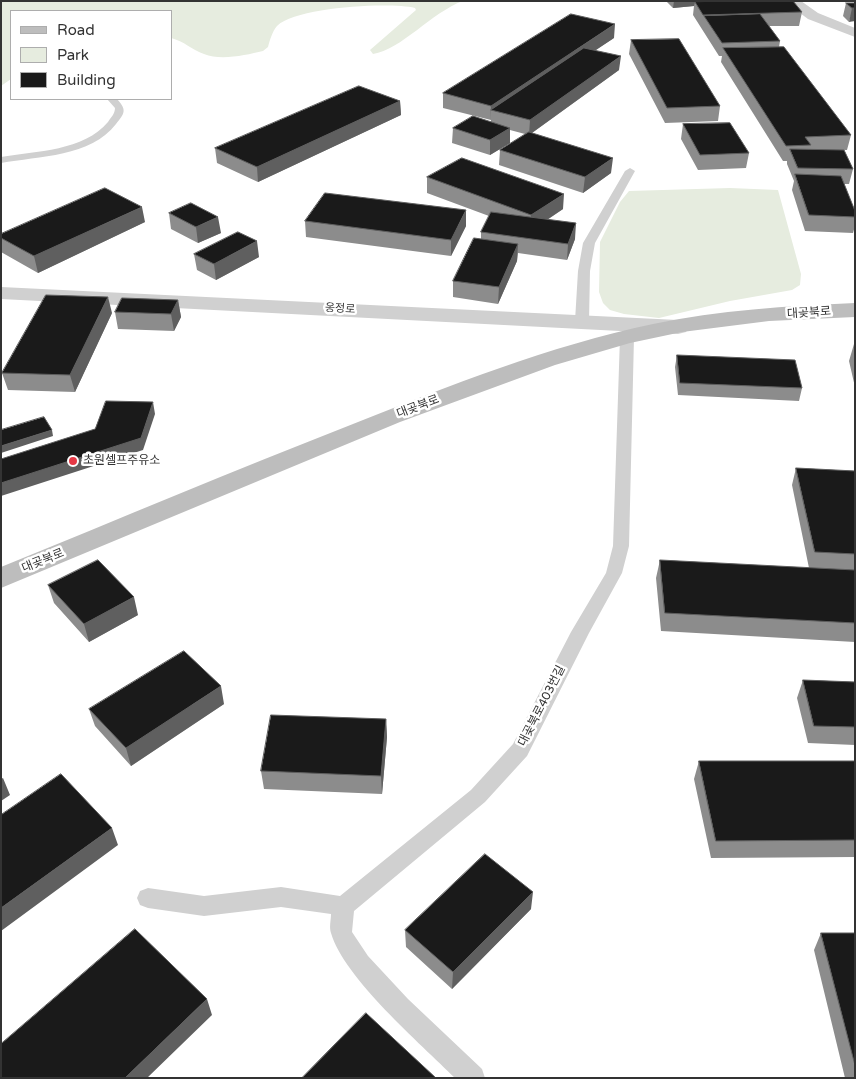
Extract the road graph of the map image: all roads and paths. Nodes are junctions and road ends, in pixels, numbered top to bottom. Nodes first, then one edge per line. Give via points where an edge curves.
1 (791, 1) edge
2 (855, 33) edge
3 (113, 100) edge
4 (1, 160) edge
5 (630, 171) dead end
6 (1, 293) edge
7 (855, 310) edge
8 (582, 321) junction
9 (678, 327) junction
10 (627, 337) junction
11 (1, 578) edge
12 (148, 898) dead end
13 (343, 906) junction
14 (473, 1078) edge

1 - 2 street via 813,16
3 - 4 lane via 120,113 85,143 61,152
5 - 8 lane via 589,243
6 - 8 street, 옹정로
7 - 9 street, 대곶북로 via 753,316
8 - 9 street, 옹정로
9 - 10 street, 대곶북로
10 - 11 street, 대곶북로 via 547,360 415,408
10 - 13 lane, 대곶북로403번길 via 622,546 614,572 520,750 478,796
12 - 13 lane via 204,906 281,897
13 - 14 lane via 341,933 356,958

